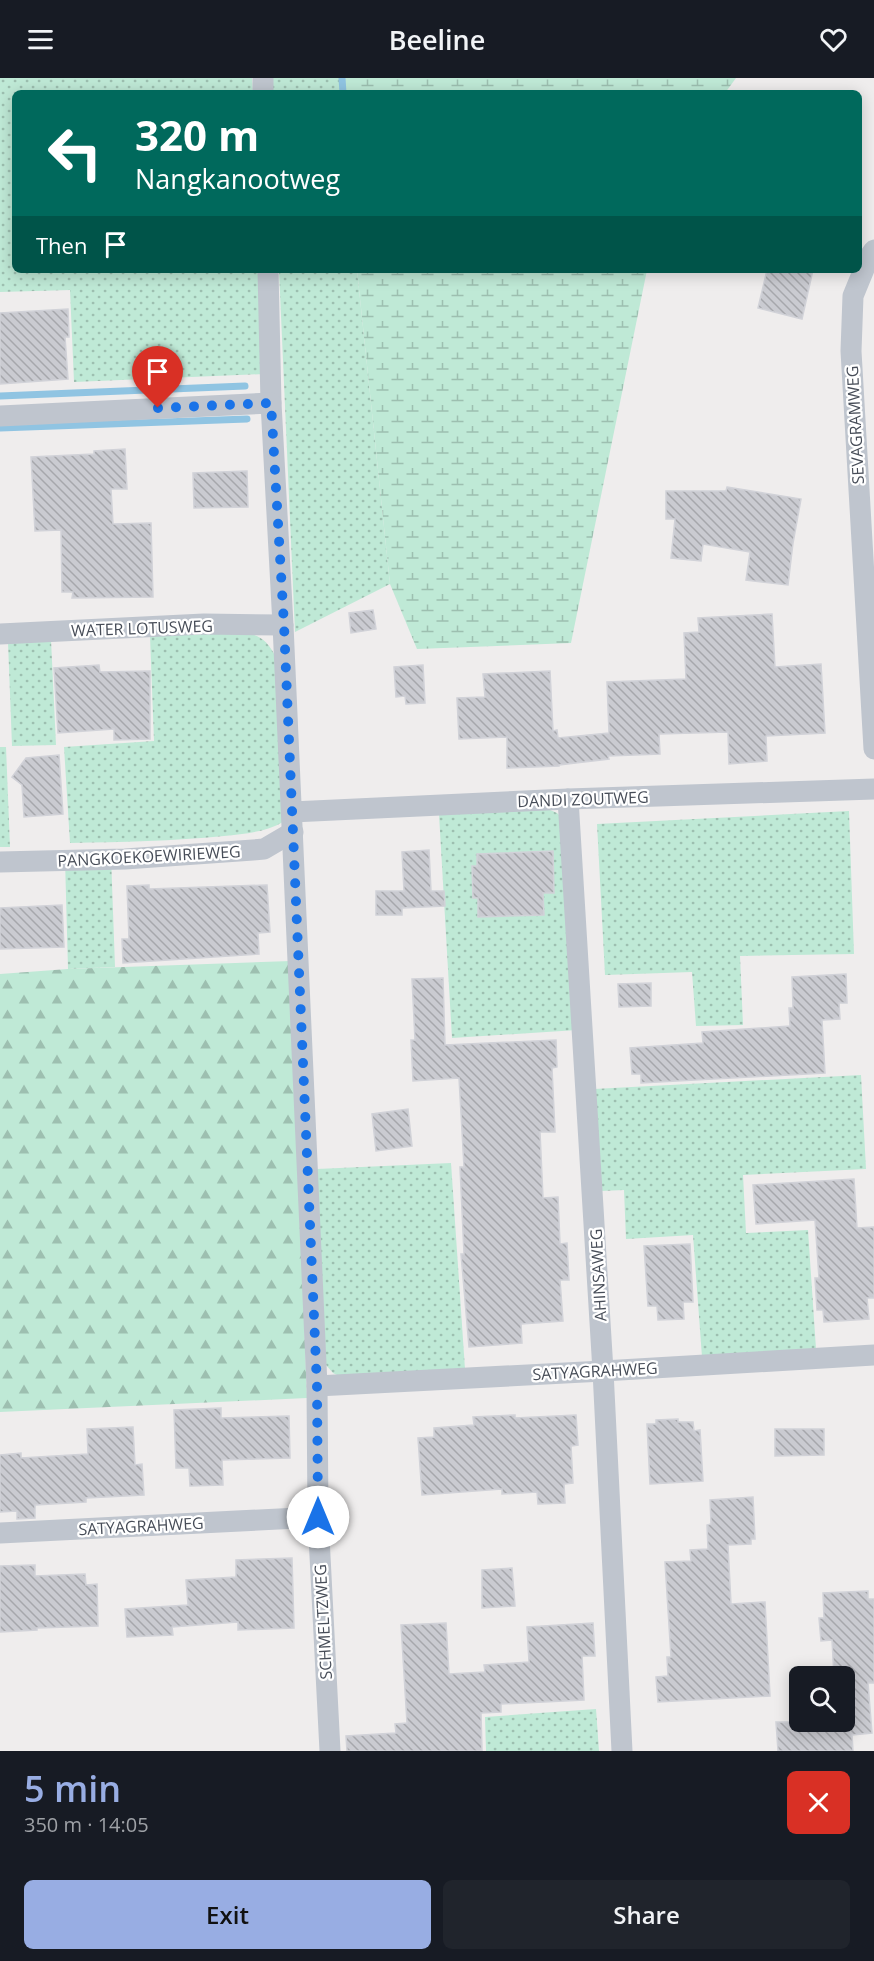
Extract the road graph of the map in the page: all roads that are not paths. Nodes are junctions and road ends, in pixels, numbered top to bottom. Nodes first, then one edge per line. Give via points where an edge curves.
1 (874, 250) edge
2 (268, 273) edge
3 (271, 403) junction
4 (0, 416) edge
5 (284, 625) junction
6 (0, 634) edge
7 (874, 749) edge
8 (874, 789) edge
9 (568, 799) junction
10 (292, 822) junction
11 (0, 862) edge
12 (874, 1355) edge
13 (603, 1371) junction
14 (317, 1386) junction
15 (318, 1517) junction
16 (0, 1533) edge
17 (330, 1751) edge
18 (622, 1751) edge

1 - 7 street, SEVAGRAMWEG via 853,296 851,351
2 - 3 street, SCHMELTZWEG
3 - 4 street
3 - 5 street, SCHMELTZWEG
5 - 6 street, WATER LOTUSWEG via 204,624
5 - 10 street, SCHMELTZWEG
8 - 9 street, DANDI ZOUTWEG
9 - 10 street, DANDI ZOUTWEG
9 - 13 street, AHINSAWEG
10 - 11 street, PANGKOEKOEWIRIEWEG via 264,849 125,859
10 - 14 street, SCHMELTZWEG
12 - 13 street, SATYAGRAHWEG
13 - 14 street, SATYAGRAHWEG
13 - 18 street, AHINSAWEG
14 - 15 street, SCHMELTZWEG
15 - 16 street, SATYAGRAHWEG
15 - 17 street, SCHMELTZWEG

